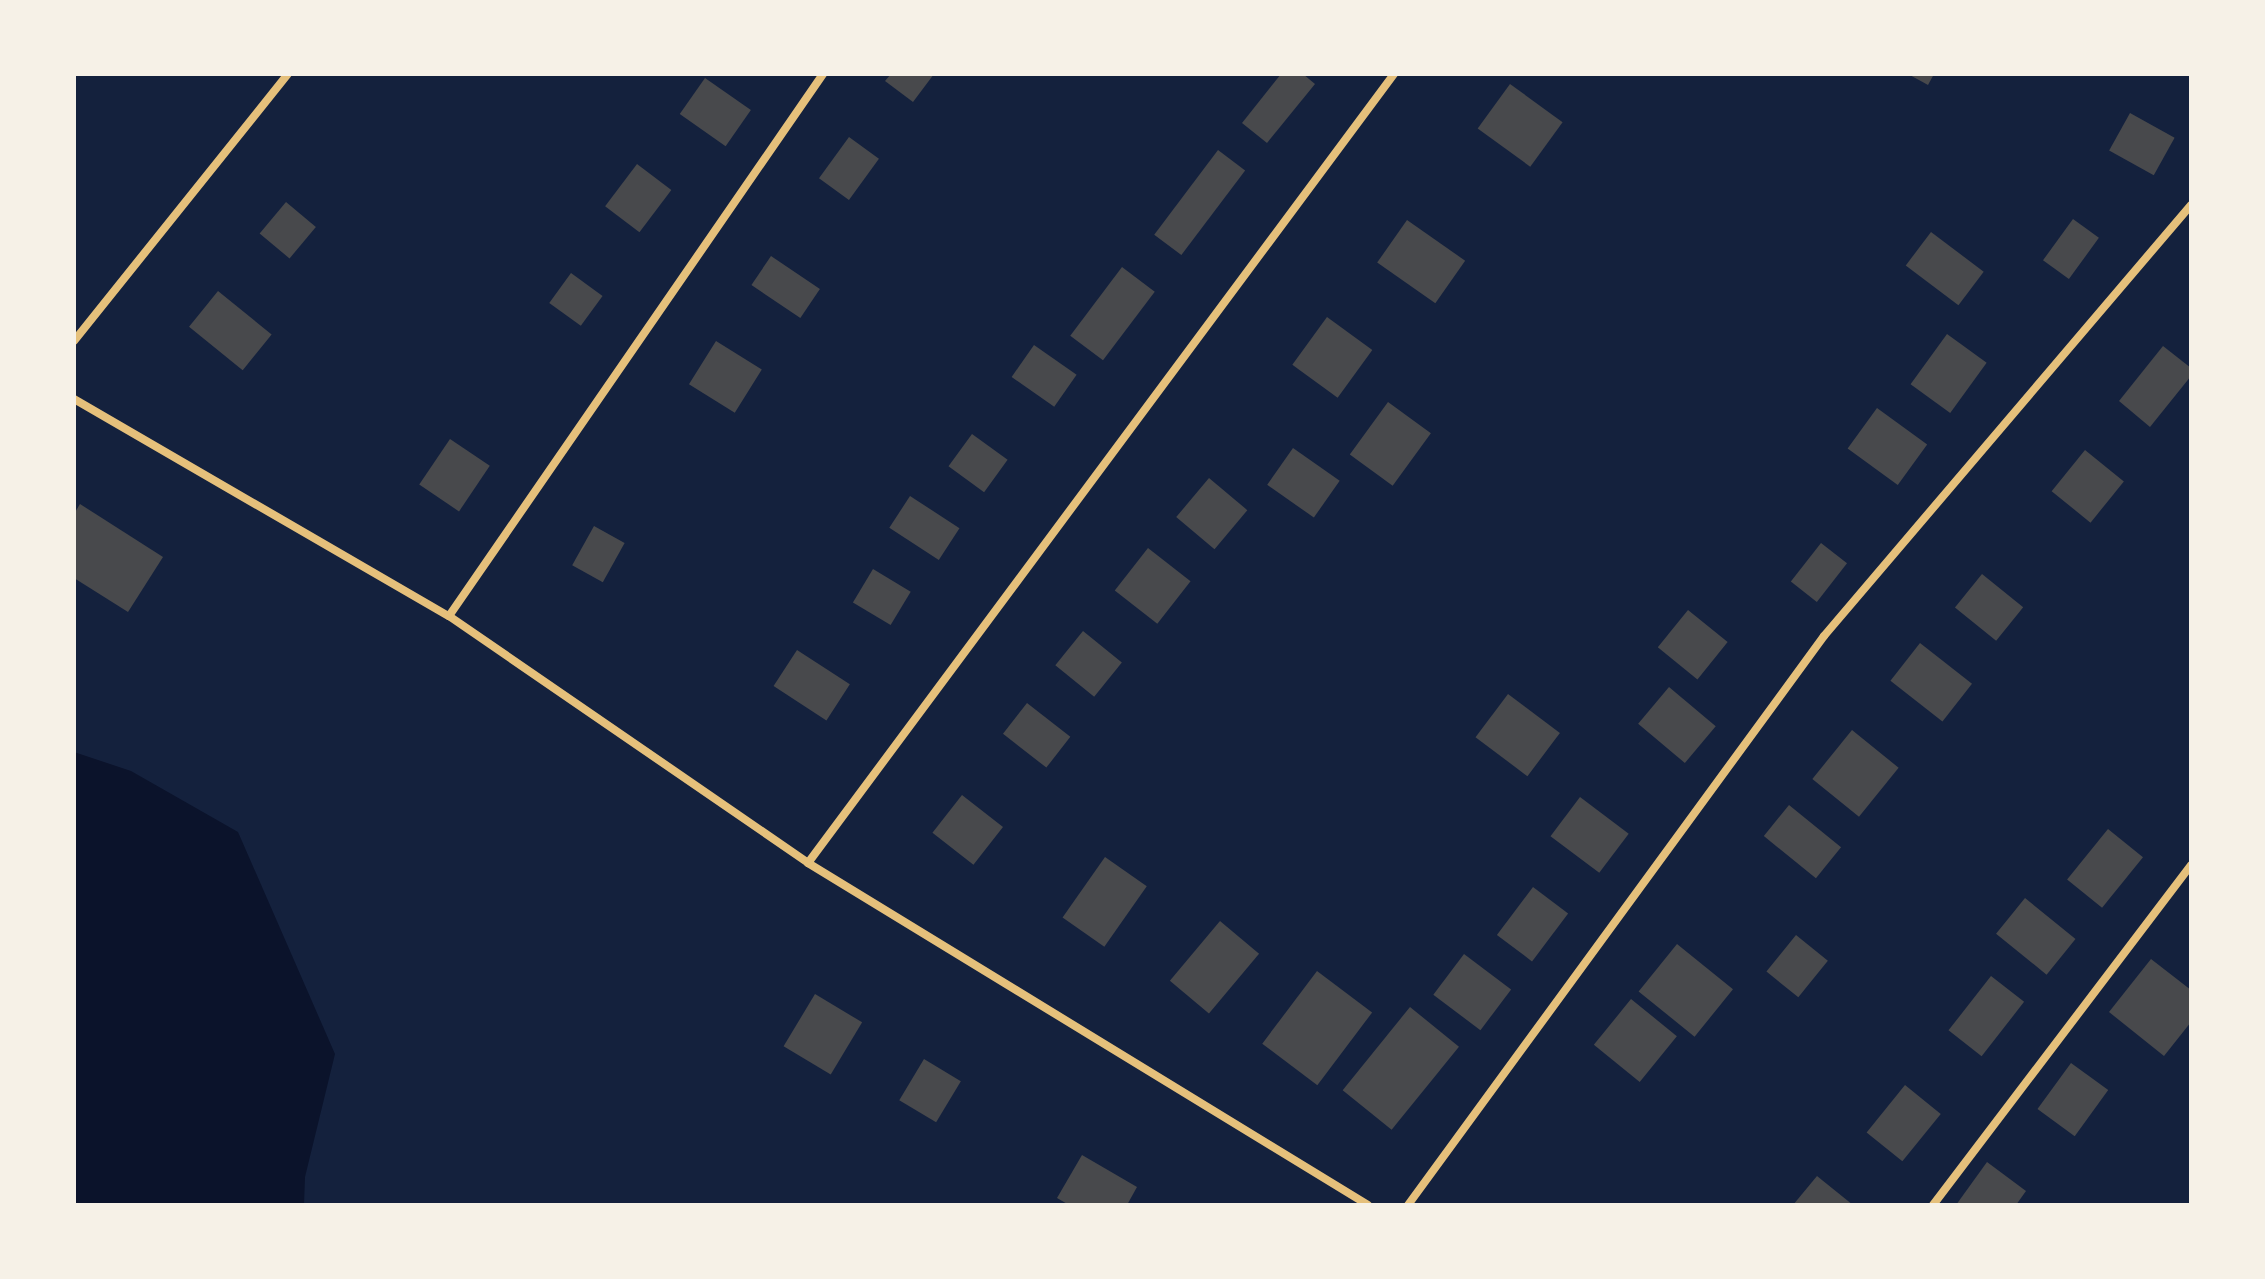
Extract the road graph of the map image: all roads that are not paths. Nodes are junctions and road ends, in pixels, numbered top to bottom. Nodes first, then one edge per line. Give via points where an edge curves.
1 (288, 74) edge
2 (823, 74) edge
3 (1394, 74) edge
4 (2191, 205) edge
5 (74, 341) edge
6 (74, 399) edge
7 (449, 616) junction
8 (808, 863) junction
9 (2191, 865) edge
10 (1368, 1205) edge
11 (1408, 1205) edge
12 (1933, 1205) edge

1 - 5 street
2 - 7 street
3 - 8 street
4 - 11 street via 1824,636
6 - 7 street
7 - 8 street
8 - 10 street
9 - 12 street

